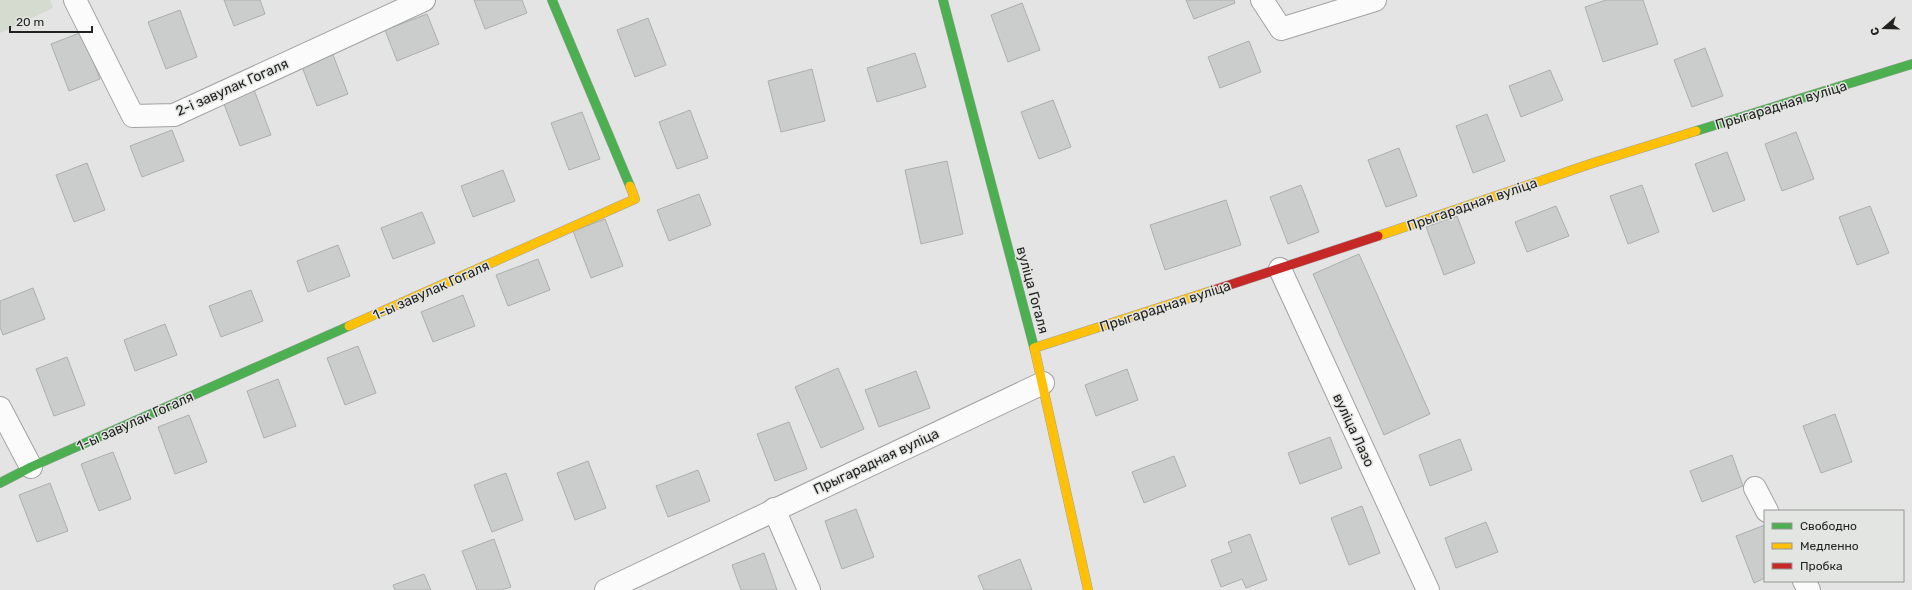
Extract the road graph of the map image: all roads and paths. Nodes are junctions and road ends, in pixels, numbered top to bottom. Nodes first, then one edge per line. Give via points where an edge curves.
1 (75, 0) edge
2 (424, 0) edge
3 (552, 0) edge
4 (944, 0) edge
5 (1262, 0) edge
6 (1375, 0) edge
7 (1912, 64) edge
8 (1280, 269) junction
9 (1034, 348) junction
10 (1043, 383) junction
11 (0, 408) edge
12 (31, 468) junction
13 (0, 483) edge
14 (1755, 488) dead end
15 (774, 509) junction
16 (1766, 510) edge
17 (606, 590) edge
18 (809, 590) edge
19 (1088, 590) edge
20 (1428, 590) edge

1 - 2 street, 2-і завулак Гогаля via 133,116 174,115
3 - 12 street, 1-ы завулак Гогаля via 635,199
4 - 9 street, вуліца Гогаля
5 - 6 street via 1281,29
7 - 8 street, Прыгарадная вуліца via 1593,163
8 - 9 street, Прыгарадная вуліца
8 - 20 street, вуліца Лазо
9 - 10 street, вуліца Гогаля
10 - 15 street, Прыгарадная вуліца
10 - 19 street, вуліца Гогаля
11 - 12 street
12 - 13 street, 1-ы завулак Гогаля
14 - 16 street
15 - 17 street, Прыгарадная вуліца
15 - 18 street

